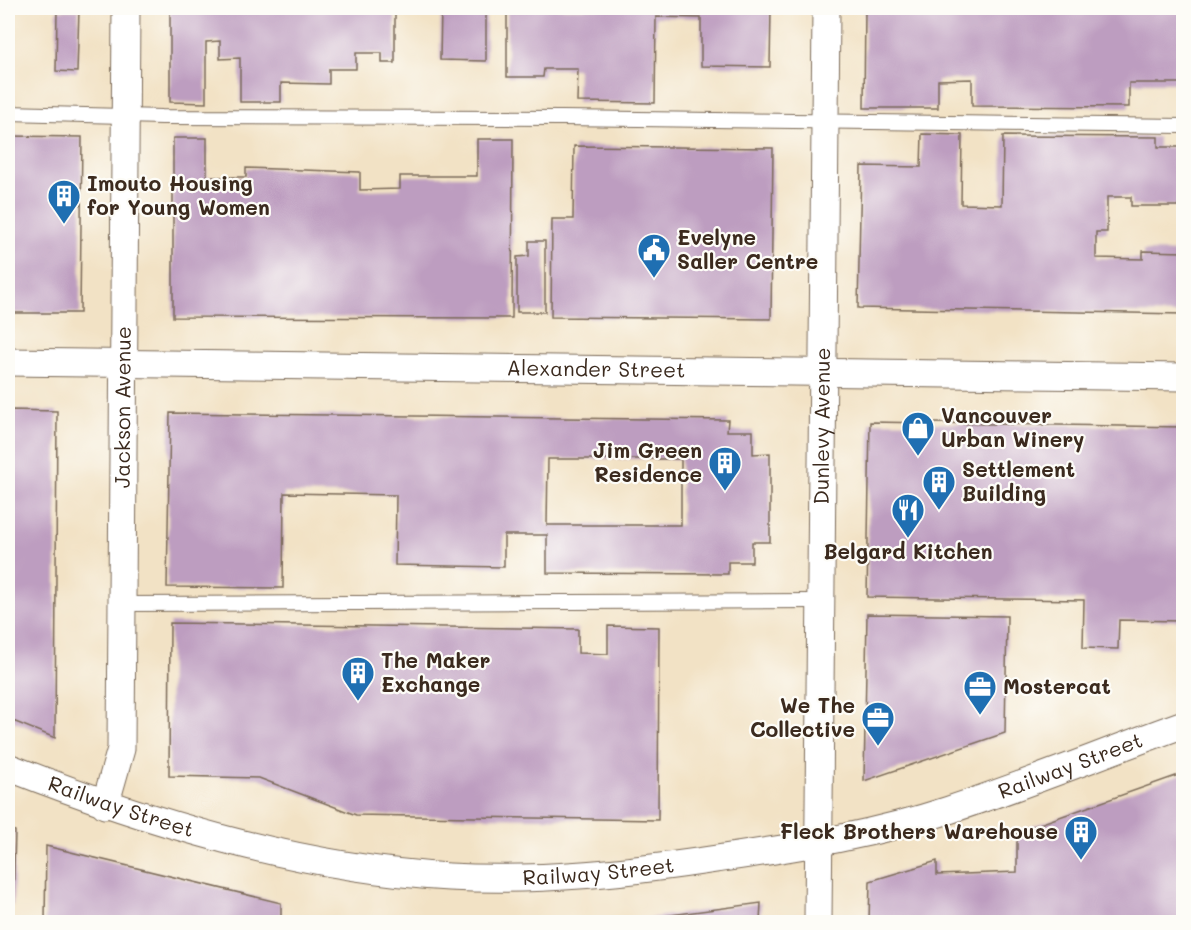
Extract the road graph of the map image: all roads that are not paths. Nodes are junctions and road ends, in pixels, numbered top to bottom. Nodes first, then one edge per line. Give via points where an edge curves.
1 (126, 8) edge
2 (826, 8) edge
3 (8, 113) edge
4 (124, 115) junction
5 (825, 121) junction
6 (1184, 126) edge
7 (8, 362) edge
8 (124, 363) junction
9 (822, 373) junction
10 (1184, 377) edge
11 (820, 602) junction
12 (122, 604) junction
13 (1184, 724) edge
14 (8, 767) edge
15 (105, 805) junction
16 (817, 843) junction
17 (818, 922) edge

1 - 4 street, Jackson Avenue
2 - 5 street, Dunlevy Avenue
3 - 4 lane
4 - 5 lane
4 - 8 street, Jackson Avenue
5 - 6 lane
5 - 9 street, Dunlevy Avenue
7 - 8 street, Alexander Street
8 - 9 street, Alexander Street
8 - 12 street, Jackson Avenue
9 - 10 street, Alexander Street
9 - 11 street, Dunlevy Avenue
11 - 12 lane
11 - 16 street, Dunlevy Avenue
12 - 15 street, Jackson Avenue via 122,748
13 - 16 street, Railway Street via 948,811
14 - 15 street, Railway Street
15 - 16 street, Railway Street via 265,848 344,864 450,877 542,878 625,872
16 - 17 street, Dunlevy Avenue

